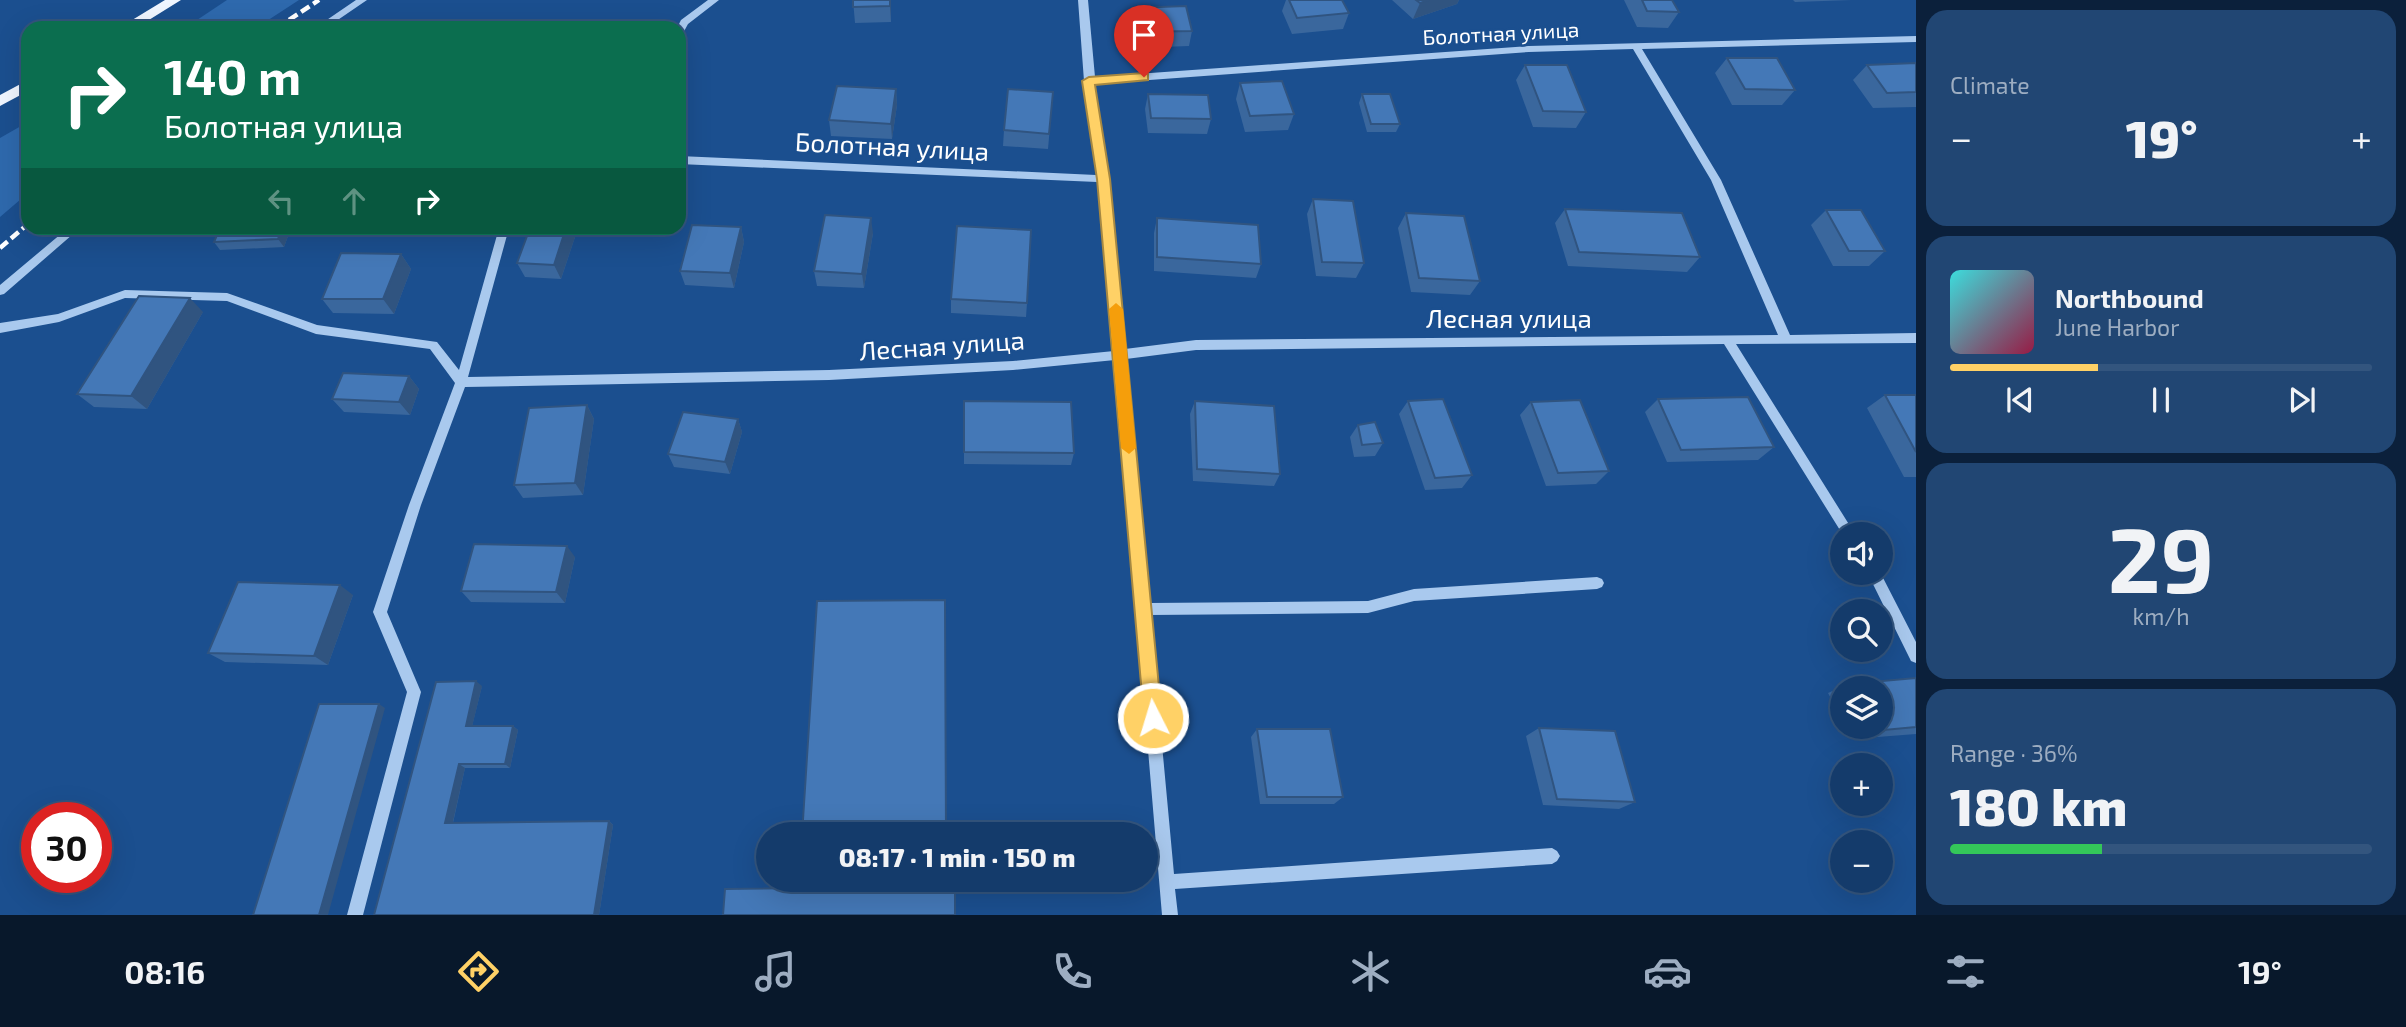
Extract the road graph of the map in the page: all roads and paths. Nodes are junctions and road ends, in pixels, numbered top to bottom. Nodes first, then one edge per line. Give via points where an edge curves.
1 (175, 0) edge
2 (362, 0) edge
3 (714, 0) edge
4 (1083, 0) edge
5 (138, 21) edge
6 (330, 21) edge
7 (685, 21) edge
8 (1916, 39) edge
9 (1637, 48) junction
10 (1089, 81) junction
11 (21, 89) edge
12 (0, 101) edge
13 (686, 160) edge
14 (1103, 179) junction
15 (67, 235) edge
16 (502, 235) edge
17 (0, 292) edge
18 (0, 328) edge
19 (1916, 338) edge
20 (1786, 339) junction
21 (1728, 341) junction
22 (1120, 356) junction
23 (461, 382) junction
24 (1841, 522) edge
25 (1597, 583) dead end
26 (1880, 585) edge
27 (1143, 609) junction
28 (1916, 656) edge
29 (1552, 856) dead end
30 (1167, 882) junction
31 (355, 915) edge
32 (1170, 915) edge

1 - 5 main road
2 - 6 street
3 - 7 street
4 - 10 street
8 - 9 street, Болотная улица
9 - 10 street, Болотная улица via 1529,49
9 - 20 street via 1716,180
10 - 14 street
11 - 12 main road
13 - 14 street, Болотная улица
14 - 22 street
15 - 17 street
16 - 23 street
18 - 23 street via 59,318 125,294 227,297 316,329 433,345
19 - 20 street, Лесная улица
20 - 21 street, Лесная улица
21 - 22 street, Лесная улица via 1196,345
21 - 24 street
22 - 23 street, Лесная улица via 901,373
22 - 27 street
23 - 31 street via 380,612 415,692
25 - 27 street via 1415,595 1368,607
26 - 28 street
27 - 30 street
29 - 30 street
30 - 32 street

